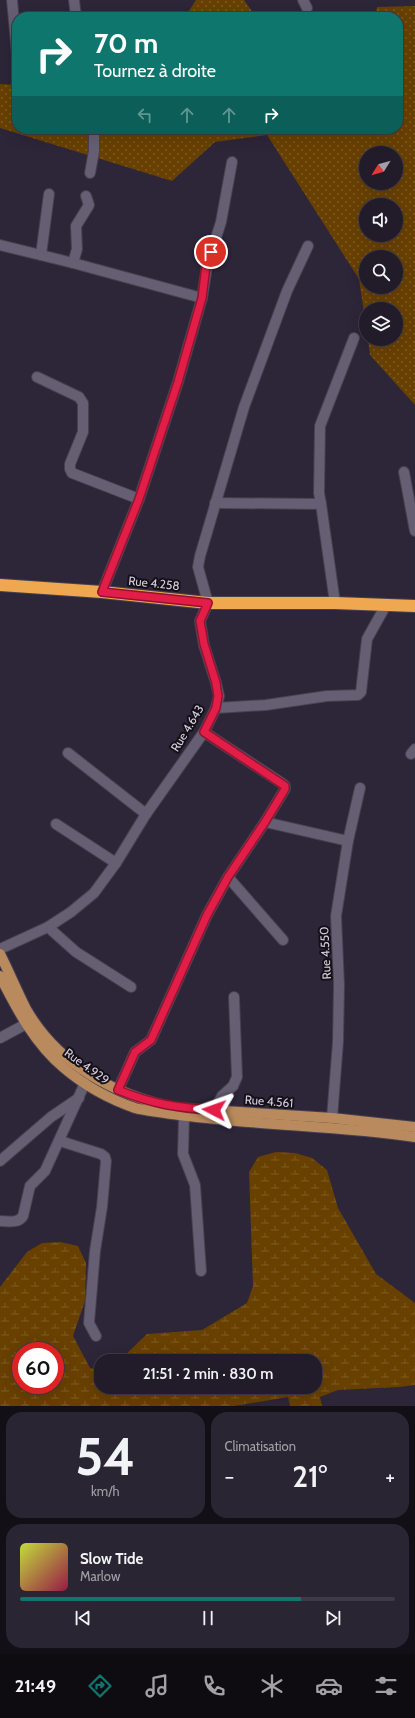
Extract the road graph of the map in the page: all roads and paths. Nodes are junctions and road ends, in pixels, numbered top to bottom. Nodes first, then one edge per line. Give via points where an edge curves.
1 (12, 0) edge
2 (74, 0) edge
3 (13, 12) edge
4 (75, 12) edge
5 (94, 134) edge
6 (232, 162) dead end
7 (90, 173) dead end
8 (49, 194) dead end
9 (86, 196) dead end
10 (0, 245) edge
11 (308, 246) dead end
12 (41, 255) junction
13 (73, 262) junction
14 (202, 298) junction
15 (354, 338) dead end
16 (37, 377) dead end
17 (404, 472) dead end
18 (139, 499) junction
19 (215, 503) junction
20 (321, 504) junction
21 (415, 531) edge
22 (0, 585) edge
23 (102, 592) junction
24 (208, 603) junction
25 (335, 603) junction
26 (386, 605) junction
27 (415, 606) edge
28 (216, 708) junction
29 (204, 732) junction
30 (68, 753) dead end
31 (360, 788) dead end
32 (146, 814) junction
33 (265, 822) junction
34 (56, 824) dead end
35 (348, 841) junction
36 (116, 863) junction
37 (228, 877) junction
38 (48, 927) junction
39 (283, 940) dead end
40 (0, 949) edge
41 (0, 954) edge
42 (0, 976) edge
43 (131, 987) dead end
44 (234, 997) dead end
45 (26, 1024) junction
46 (0, 1038) edge
47 (85, 1083) junction
48 (118, 1090) junction
49 (79, 1098) junction
50 (214, 1110) junction
51 (184, 1116) junction
52 (332, 1118) junction
53 (415, 1127) edge
54 (415, 1137) edge
55 (60, 1141) junction
56 (0, 1161) edge
57 (0, 1221) edge
58 (201, 1271) dead end
59 (96, 1336) dead end

1 - 3 street
2 - 4 street
5 - 7 street
6 - 14 street via 222,217 206,266
8 - 12 street
9 - 13 street via 89,205 76,226 77,249
10 - 12 street
11 - 19 street via 287,291 244,407
12 - 13 street
13 - 14 street
14 - 18 street via 178,382
15 - 20 street via 320,426
16 - 18 street via 79,397 83,403 83,432 70,464 72,474
17 - 21 street
18 - 23 street
19 - 20 street
19 - 24 street via 198,567
20 - 25 street
22 - 23 highway, Rue 4.258
23 - 24 highway, Rue 4.258
24 - 25 highway
24 - 28 street, Rue 4.643 via 200,621 207,658 216,683
25 - 26 highway
26 - 27 highway
26 - 28 street via 367,639 361,692 358,695
28 - 29 street, Rue 4.643
29 - 32 street, Rue 4.643
29 - 33 street via 285,786
30 - 32 street
31 - 35 street, Rue 4.550
32 - 36 street, Rue 4.643
33 - 35 street
33 - 37 street
34 - 36 street
35 - 52 street, Rue 4.550 via 336,916 338,1042
36 - 38 street, Rue 4.643 via 94,893
37 - 39 street
37 - 48 street via 207,915 151,1040 135,1052
38 - 40 street, Rue 4.643
38 - 43 street via 76,952
41 - 48 main road, Rue 4.561 via 27,1010 52,1043 78,1067
42 - 45 main road, Rue 4.929
44 - 50 street via 236,1077
45 - 46 street
45 - 47 main road, Rue 4.929 via 44,1048 63,1067
47 - 49 street
47 - 51 main road, Rue 4.929 via 117,1101 136,1108
48 - 50 main road, Rue 4.561 via 177,1108
49 - 55 street
49 - 56 street via 50,1117
50 - 52 main road, Rue 4.561
51 - 54 main road, Rue 4.929 via 370,1130
51 - 58 street via 183,1154 195,1185
52 - 53 main road, Rue 4.561
55 - 57 street via 45,1171 30,1186 23,1216 20,1220
55 - 59 street via 101,1154 106,1161 88,1323

